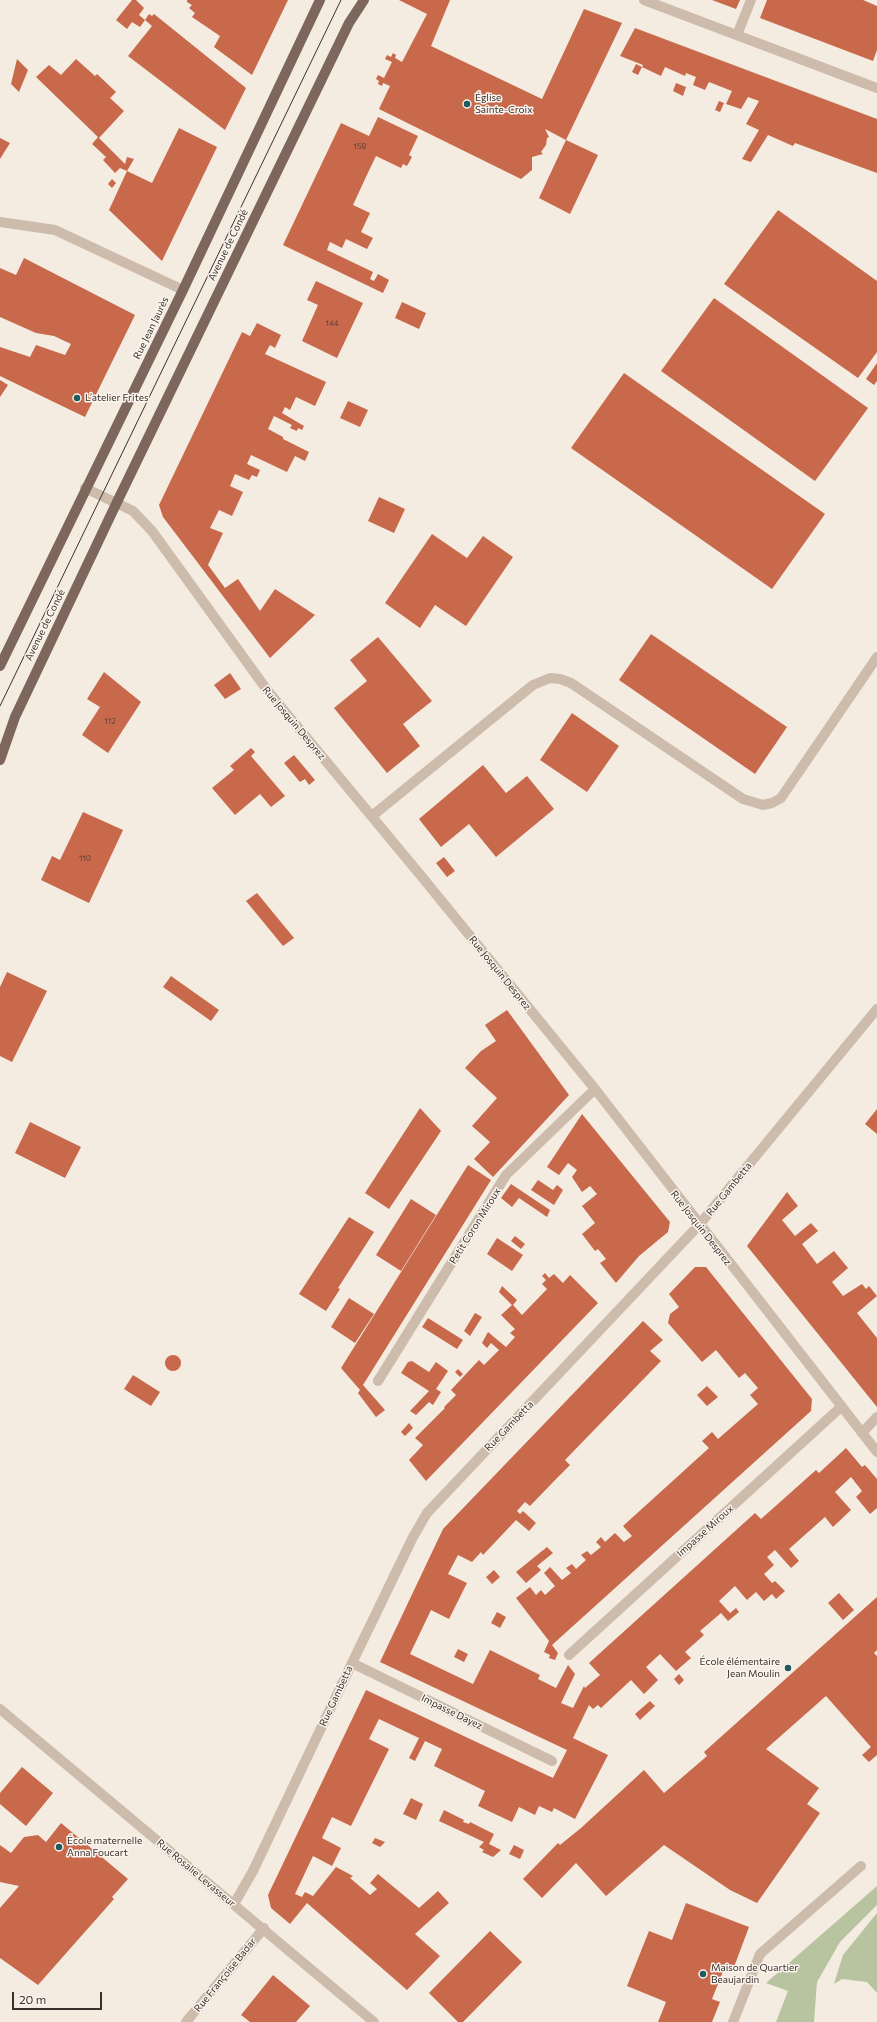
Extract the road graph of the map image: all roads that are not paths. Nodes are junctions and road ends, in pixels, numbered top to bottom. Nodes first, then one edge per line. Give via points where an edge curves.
1 (320, 0) edge
2 (364, 0) edge
3 (644, 0) edge
4 (751, 0) edge
5 (737, 35) junction
6 (877, 88) edge
7 (0, 222) edge
8 (183, 290) junction
9 (85, 488) junction
10 (117, 502) junction
11 (877, 657) edge
12 (0, 666) edge
13 (0, 760) edge
14 (372, 816) junction
15 (877, 1009) edge
16 (594, 1089) junction
17 (699, 1225) junction
18 (378, 1381) dead end
19 (841, 1407) junction
20 (877, 1417) edge
21 (862, 1433) junction
22 (877, 1452) edge
23 (569, 1655) dead end
24 (352, 1663) junction
25 (0, 1709) edge
26 (552, 1761) dead end
27 (861, 1866) dead end
28 (234, 1904) junction
29 (264, 1928) junction
30 (186, 2022) edge
31 (374, 2022) edge
32 (733, 2022) edge

1 - 8 main road, Rue Jean Jaurès
2 - 10 main road, Avenue de Condé via 349,23
3 - 5 street
4 - 5 street
5 - 6 street
7 - 8 street via 55,230
8 - 9 main road, Rue Jean Jaurès
9 - 10 street
9 - 12 main road, Rue Jean Jaurès
10 - 13 main road, Avenue de Condé via 15,718
10 - 14 street, Rue Josquin Desprez via 133,511 152,531 267,690
11 - 14 street via 781,798 772,803 763,805 743,799 571,684 550,678 541,680 527,690
14 - 16 street, Rue Josquin Desprez
15 - 17 street, Rue Gambetta
16 - 17 street, Rue Josquin Desprez
16 - 18 street, Petit Coron Miroux via 506,1175
17 - 19 street, Rue Josquin Desprez
17 - 24 street, Rue Gambetta via 434,1504 413,1537
19 - 21 street, Rue Josquin Desprez
19 - 23 street, Impasse Miroux
20 - 21 street
21 - 22 street, Rue Josquin Desprez
24 - 26 street, Impasse Dayez
24 - 28 street, Rue Gambetta via 253,1871
25 - 28 street, Rue Rosalie Levasseur
27 - 32 street via 760,1954
28 - 29 street, Rue Rosalie Levasseur
29 - 30 street, Rue Françoise Badar
29 - 31 street, Rue Rosalie Levasseur

